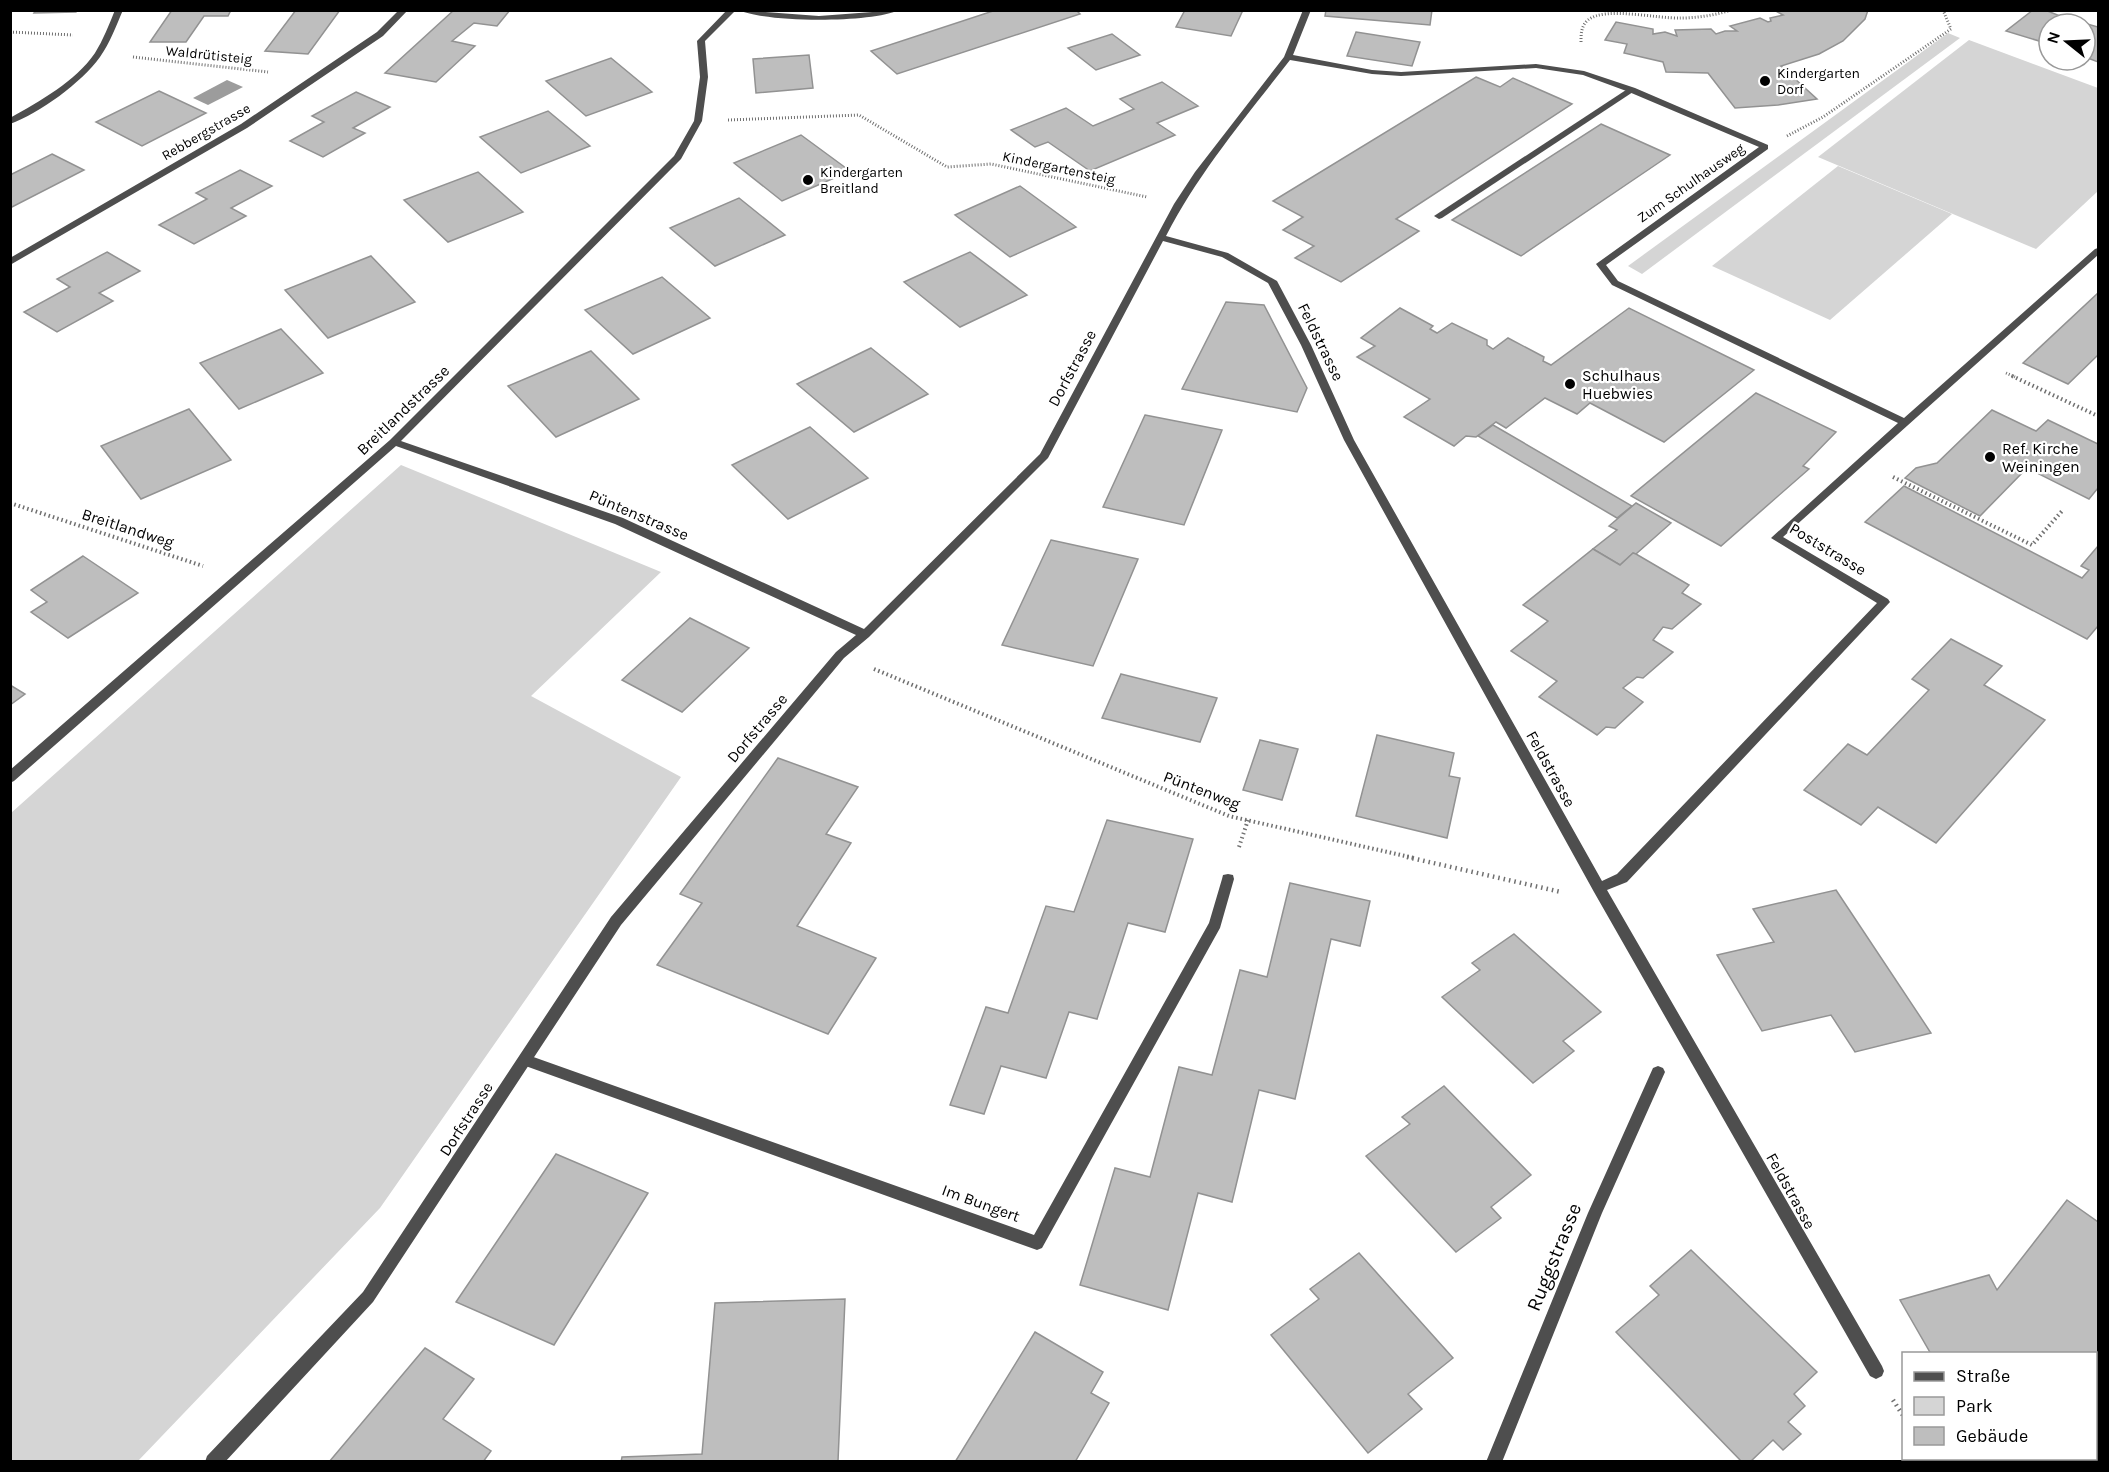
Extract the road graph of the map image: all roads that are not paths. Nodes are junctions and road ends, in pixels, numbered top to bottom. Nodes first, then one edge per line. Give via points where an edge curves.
1 (119, 10) edge
2 (404, 10) edge
3 (732, 10) edge
4 (743, 10) edge
5 (895, 10) edge
6 (1307, 10) edge
7 (1288, 57) junction
8 (1632, 90) junction
9 (10, 122) edge
10 (1439, 216) dead end
11 (1160, 237) junction
12 (2098, 251) edge
13 (10, 262) edge
14 (1906, 423) junction
15 (394, 442) junction
16 (865, 634) junction
17 (10, 778) edge
18 (1228, 879) dead end
19 (1599, 888) junction
20 (525, 1060) junction
21 (1658, 1071) dead end
22 (1876, 1371) dead end
23 (213, 1461) edge
24 (1494, 1461) edge

1 - 9 street via 96,56 78,76
2 - 13 street, Rebbergstrasse via 380,34 244,126
3 - 15 street, Breitlandstrasse via 701,41 704,77 698,121 678,157
4 - 5 street via 824,19 866,17
6 - 7 street, Dorfstrasse
7 - 8 street, Zum Schulhausweg via 1401,74 1536,66 1584,73
7 - 11 street, Dorfstrasse via 1198,174
8 - 10 street
8 - 14 street, Zum Schulhausweg via 1765,147 1601,264 1615,283
11 - 16 street, Dorfstrasse via 1044,456
11 - 19 street, Feldstrasse via 1225,255 1272,281 1349,440
12 - 14 street, Poststrasse
14 - 19 street, Poststrasse via 1776,538 1884,602 1622,878
15 - 16 street, Püntenstrasse via 619,522
15 - 17 street, Breitlandstrasse
16 - 20 street, Dorfstrasse via 840,655 616,921
18 - 20 street, Im Bungert via 1215,924 1037,1243
19 - 22 street, Feldstrasse
20 - 23 street, Dorfstrasse via 368,1297
21 - 24 street, Ruggstrasse via 1594,1213

